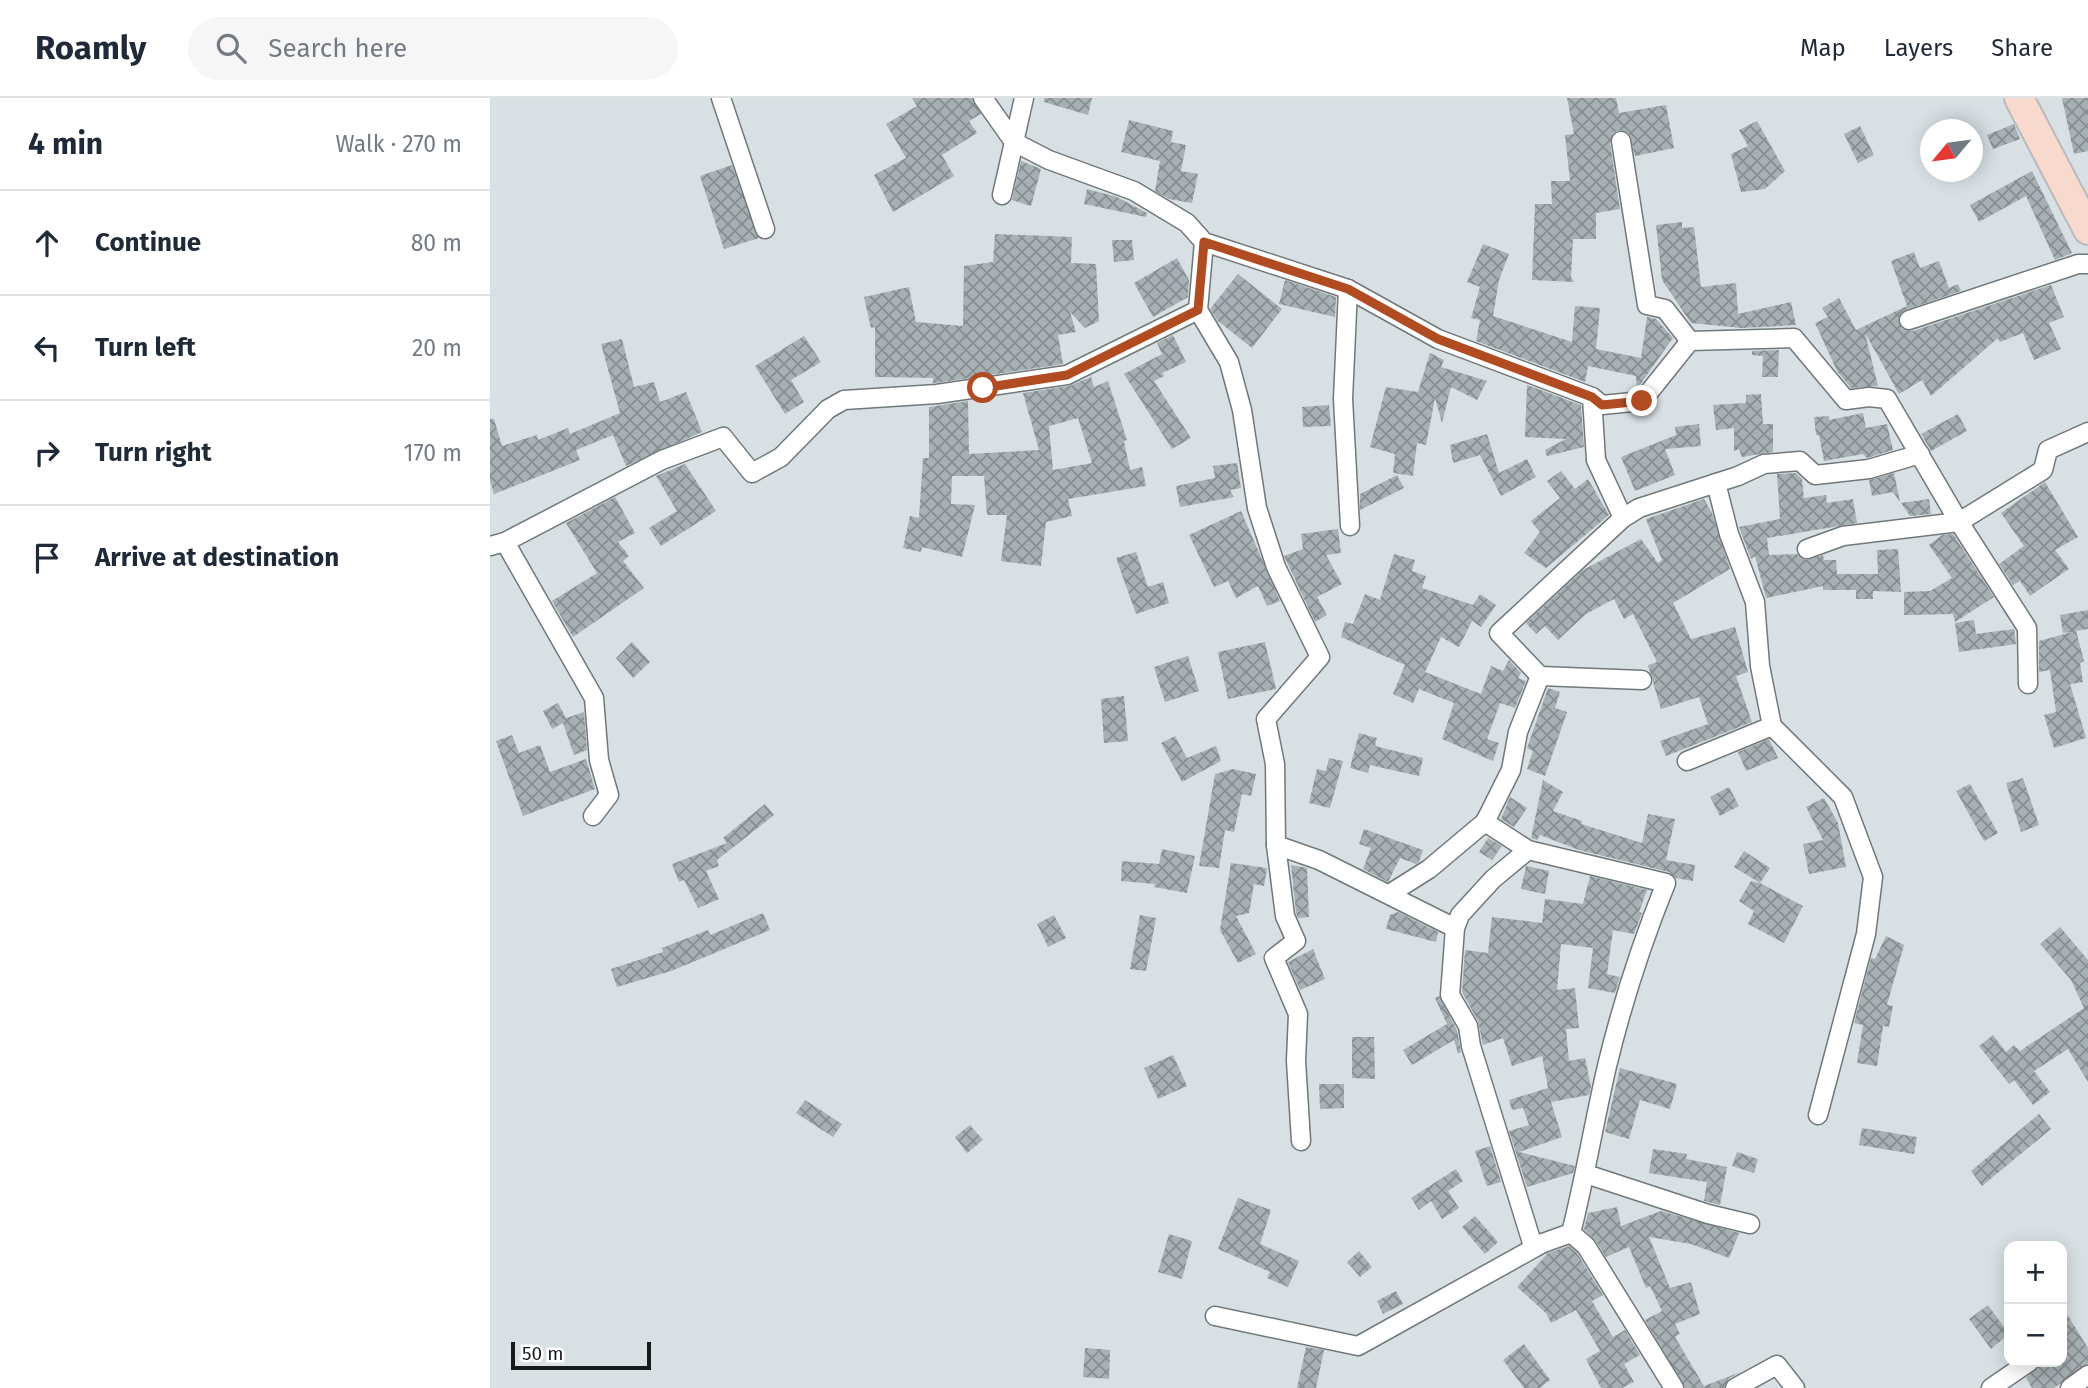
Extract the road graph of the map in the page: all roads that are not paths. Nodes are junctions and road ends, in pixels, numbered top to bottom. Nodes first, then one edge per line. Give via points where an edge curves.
1 (721, 98) edge
2 (983, 98) edge
3 (1024, 98) edge
4 (2019, 98) edge
5 (1621, 141) dead end
6 (1014, 142) junction
7 (1002, 195) dead end
8 (765, 229) dead end
9 (2088, 230) edge
10 (1204, 242) junction
11 (2088, 264) edge
12 (1348, 289) junction
13 (1198, 310) junction
14 (1909, 320) dead end
15 (1690, 341) junction
16 (1592, 397) junction
17 (2088, 432) edge
18 (1920, 454) junction
19 (1716, 483) junction
20 (1623, 518) junction
21 (1959, 522) junction
22 (1350, 526) dead end
23 (498, 544) edge
24 (1807, 549) dead end
25 (1540, 677) junction
26 (1642, 680) dead end
27 (2028, 684) dead end
28 (1772, 726) junction
29 (1687, 761) dead end
30 (593, 816) dead end
31 (1485, 822) junction
32 (1276, 845) junction
33 (1528, 850) junction
34 (1391, 893) junction
35 (1455, 928) junction
36 (1818, 1115) dead end
37 (1301, 1141) dead end
38 (1586, 1174) junction
39 (1750, 1224) dead end
40 (1570, 1233) junction
41 (1543, 1243) junction
42 (1216, 1316) dead end
43 (2022, 1367) edge
44 (2088, 1375) edge
45 (1674, 1388) edge
46 (1735, 1388) edge
47 (1795, 1388) edge
48 (1992, 1388) edge
49 (2070, 1388) edge

1 - 8 street
2 - 6 street
3 - 6 street
4 - 9 main road
5 - 15 street via 1647,305 1665,309
6 - 7 street
6 - 10 street via 1133,191 1187,223
10 - 12 street
10 - 13 street
11 - 14 street
12 - 16 street via 1438,339
12 - 22 street via 1343,399
13 - 23 street via 1067,375 937,394 844,400 828,409 781,457 752,473 723,437 662,460
13 - 32 street via 1229,362 1242,410 1257,509 1276,567 1320,657 1266,719 1275,764
15 - 16 street via 1642,401 1602,405
15 - 18 street via 1794,338 1846,400 1887,400
16 - 20 street via 1596,460
17 - 21 street via 2048,450 2043,470
18 - 19 street via 1869,469 1815,475 1801,461 1764,464
18 - 21 street
19 - 20 street via 1639,508
19 - 28 street via 1729,534 1755,602 1760,666
20 - 25 street via 1499,634
21 - 24 street via 1843,536
21 - 27 street via 2027,628
23 - 30 street via 594,698 599,760 609,795
25 - 26 street
25 - 31 street via 1517,732 1511,769
28 - 29 street
28 - 36 street via 1843,797 1873,877 1866,934
31 - 33 street
31 - 34 street via 1429,869
32 - 34 street
32 - 37 street via 1285,916 1296,941 1274,958 1298,1014
33 - 35 street via 1493,879 1460,915
33 - 38 street via 1666,883 1644,936 1607,1065
34 - 35 street
35 - 41 street via 1450,995 1468,1026 1533,1246
38 - 39 street
38 - 40 street
40 - 41 street
40 - 45 street via 1586,1246
41 - 42 street via 1358,1346
43 - 48 street
44 - 49 street
46 - 47 street via 1777,1365

